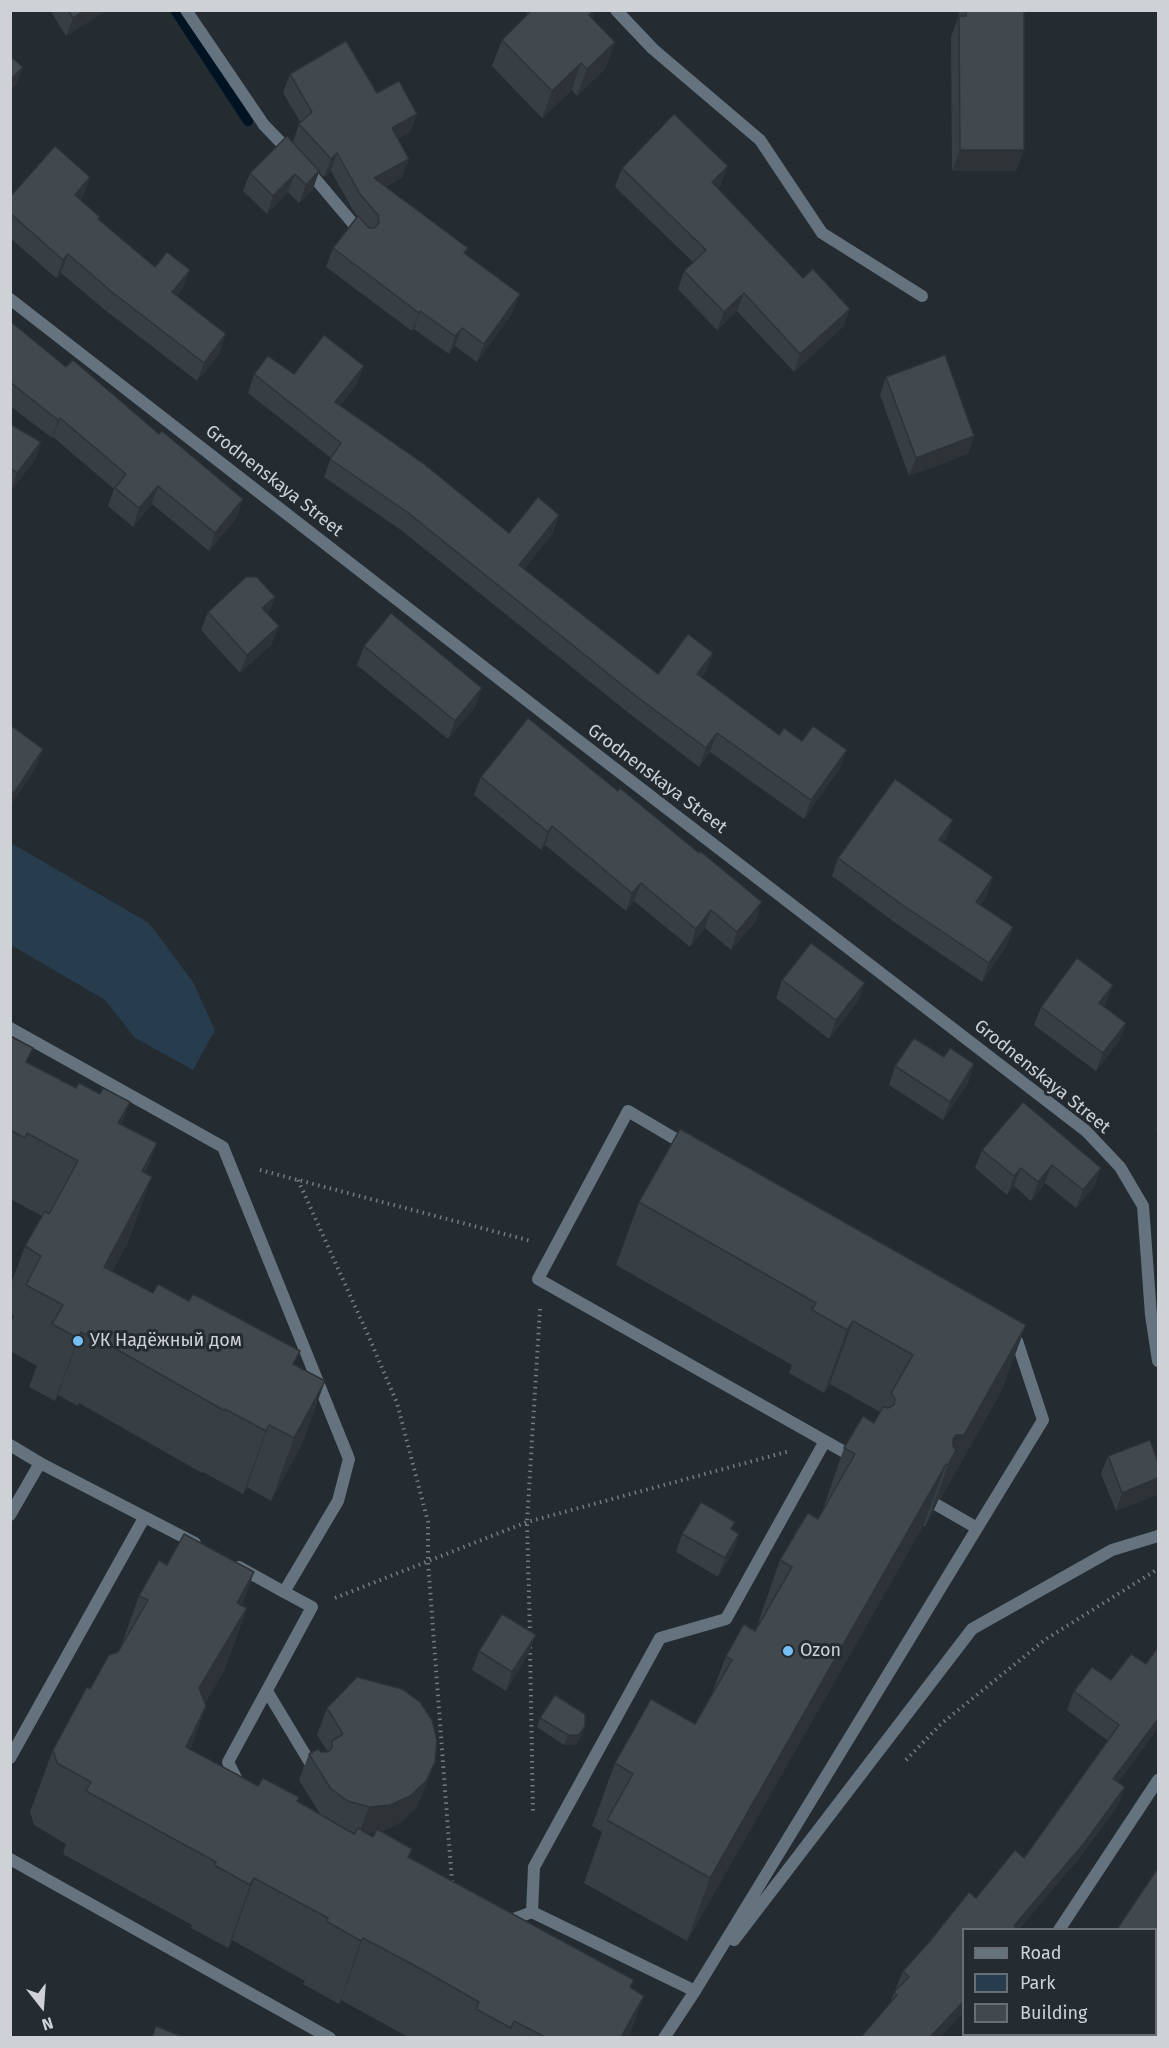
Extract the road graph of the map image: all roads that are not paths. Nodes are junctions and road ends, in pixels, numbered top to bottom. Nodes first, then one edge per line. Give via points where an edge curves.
1 (186, 10) edge
2 (616, 10) edge
3 (365, 238) edge
4 (922, 296) dead end
5 (10, 299) edge
6 (10, 1028) edge
7 (700, 1153) edge
8 (997, 1329) edge
9 (1158, 1361) edge
10 (825, 1441) junction
11 (10, 1445) edge
12 (40, 1463) junction
13 (864, 1463) edge
14 (938, 1505) edge
15 (10, 1515) edge
16 (144, 1518) junction
17 (977, 1528) junction
18 (1158, 1536) edge
19 (203, 1547) edge
20 (223, 1557) edge
21 (284, 1592) junction
22 (267, 1691) junction
23 (10, 1758) edge
24 (315, 1771) edge
25 (1158, 1780) edge
26 (245, 1796) edge
27 (10, 1859) edge
28 (532, 1912) junction
29 (1060, 1928) edge
30 (488, 1929) edge
31 (694, 1991) junction
32 (330, 2037) edge
33 (664, 2037) edge

1 - 3 street via 264,125
2 - 4 street via 652,49 760,140 822,233
5 - 9 street, Grodnenskaya Street via 1086,1131 1119,1167 1143,1206
6 - 21 street via 224,1147 349,1459 338,1501
7 - 10 street via 628,1111 538,1279
8 - 17 street via 1017,1341 1043,1420
10 - 13 street
10 - 28 street via 726,1619 660,1638 534,1868
11 - 12 street
12 - 15 street
12 - 16 street
14 - 17 street
16 - 19 street
16 - 23 street
17 - 31 street
18 - 31 street via 1112,1550 972,1629
20 - 21 street
21 - 22 street via 312,1607
22 - 24 street
22 - 26 street via 228,1762
25 - 29 street
27 - 32 street
28 - 30 street
28 - 31 street
31 - 33 street

